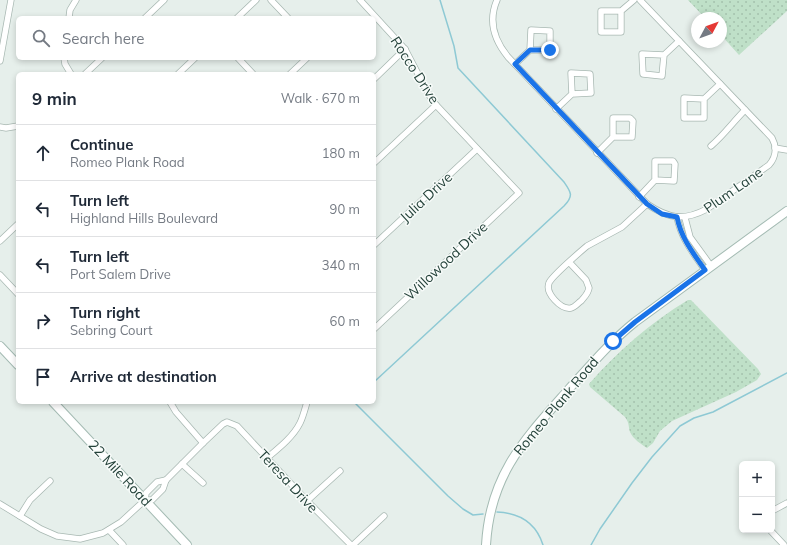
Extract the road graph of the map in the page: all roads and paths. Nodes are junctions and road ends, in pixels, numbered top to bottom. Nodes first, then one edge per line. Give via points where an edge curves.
1 (11, 0) edge
2 (76, 0) edge
3 (164, 0) edge
4 (256, 0) edge
5 (270, 0) edge
6 (360, 0) edge
7 (497, 0) edge
8 (634, 0) edge
9 (640, 0) edge
10 (621, 11) junction
11 (69, 16) edge
12 (147, 16) edge
13 (239, 16) edge
14 (286, 16) edge
15 (375, 16) edge
16 (376, 17) edge
17 (679, 41) junction
18 (405, 49) junction
19 (530, 50) junction
20 (664, 55) junction
21 (64, 60) edge
22 (100, 60) edge
23 (193, 60) edge
24 (240, 60) edge
25 (305, 60) edge
26 (0, 61) edge
27 (515, 64) junction
28 (70, 72) edge
29 (87, 72) edge
30 (180, 72) edge
31 (251, 72) edge
32 (292, 72) edge
33 (376, 77) edge
34 (720, 84) junction
35 (572, 94) junction
36 (704, 99) junction
37 (436, 104) junction
38 (556, 109) junction
39 (745, 110) junction
40 (0, 126) edge
41 (16, 126) edge
42 (613, 137) junction
43 (711, 146) dead end
44 (477, 149) junction
45 (787, 150) edge
46 (775, 151) junction
47 (597, 153) junction
48 (376, 161) edge
49 (655, 180) junction
50 (519, 193) joint
51 (639, 197) junction
52 (647, 204) junction
53 (787, 211) edge
54 (677, 217) junction
55 (685, 218) junction
56 (16, 226) edge
57 (0, 241) edge
58 (376, 243) edge
59 (569, 262) junction
60 (708, 268) junction
61 (0, 275) edge
62 (16, 292) edge
63 (376, 327) edge
64 (0, 346) edge
65 (16, 363) edge
66 (55, 404) edge
67 (171, 404) edge
68 (306, 404) edge
69 (203, 442) junction
70 (267, 458) junction
71 (182, 464) junction
72 (340, 472) dead end
73 (166, 480) junction
74 (50, 481) dead end
75 (203, 484) dead end
76 (145, 500) junction
77 (307, 501) junction
78 (787, 503) edge
79 (0, 504) edge
80 (775, 509) edge
81 (20, 516) junction
82 (384, 516) dead end
83 (109, 530) junction
84 (773, 533) edge
85 (62, 537) junction
86 (61, 545) edge
87 (123, 545) edge
88 (187, 545) edge
89 (352, 545) edge
90 (486, 545) edge
91 (784, 545) edge

1 - 26 street
2 - 11 street
3 - 12 street
4 - 13 street
5 - 14 street
6 - 15 street, Rocco Drive
7 - 27 street via 492,22 495,35 497,42
8 - 10 street
9 - 17 street
10 - 10 street via 601,11 601,32 621,32
16 - 18 street, Rocco Drive
17 - 20 street
17 - 34 street
18 - 33 street
18 - 37 street, Rocco Drive
19 - 19 street via 531,30 550,31 550,50
19 - 27 street
20 - 20 street via 642,54 643,74 662,76
21 - 28 street
22 - 29 street
23 - 30 street
24 - 31 street
25 - 32 street
27 - 38 street
34 - 36 street
34 - 39 street
35 - 35 street via 571,73 590,74 591,94
35 - 38 street
36 - 36 street via 684,98 684,118 704,118
37 - 44 street, Rocco Drive
37 - 48 street
38 - 47 street
39 - 43 street
39 - 46 street via 772,138
40 - 41 street
42 - 42 street via 613,118 630,118 633,121 632,137
42 - 47 street
44 - 50 street, Rocco Drive
44 - 58 street, Julia Drive
45 - 46 street
46 - 55 street, Plum Lane via 769,165 707,209
47 - 51 street
49 - 49 street via 655,161 673,161 674,181
49 - 51 street
50 - 63 street, Willowood Drive
51 - 52 street
52 - 54 street via 662,214
52 - 59 street via 622,227 587,246
53 - 60 main road, Romeo Plank Road
54 - 55 street
54 - 60 street via 685,242
55 - 60 street via 690,237
56 - 57 street
59 - 59 street via 548,285 549,292 563,307 569,308 576,305 589,291 588,283
60 - 90 main road, Romeo Plank Road via 613,341 525,440 512,459 497,492
61 - 62 street
64 - 65 main road
66 - 76 main road, 22 Mile Road
67 - 69 street
68 - 70 street via 295,431
69 - 70 street, Teresa Drive via 227,422 237,426
69 - 71 street
70 - 77 street, Teresa Drive
71 - 73 street
71 - 75 street
72 - 77 street
73 - 76 street via 157,482 146,493
73 - 76 street via 163,489 152,500
74 - 81 street via 30,500
76 - 83 street
76 - 88 main road, 22 Mile Road
77 - 89 street, Teresa Drive
78 - 80 street
79 - 81 street
81 - 85 street via 41,529
82 - 89 street
83 - 85 street via 88,538
83 - 87 street
84 - 91 street
85 - 86 street

